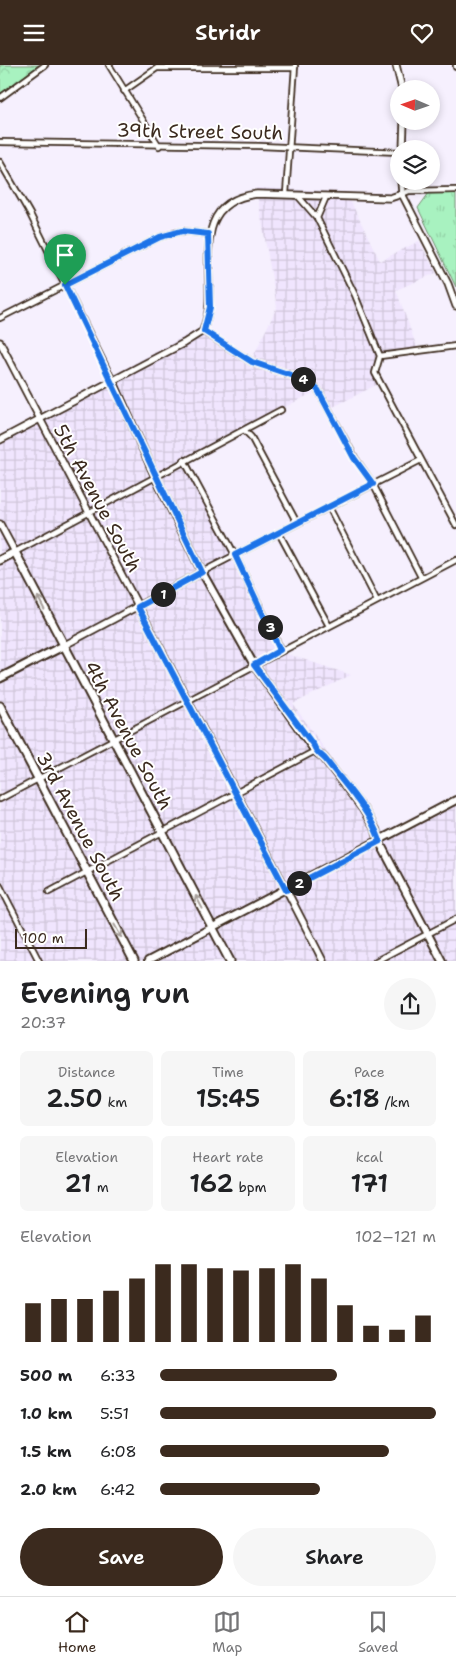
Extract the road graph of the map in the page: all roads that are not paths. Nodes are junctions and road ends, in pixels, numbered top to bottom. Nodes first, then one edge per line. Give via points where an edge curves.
1 (45, 65) edge
2 (109, 65) edge
3 (396, 65) edge
4 (295, 67) edge
5 (400, 80) edge
6 (124, 91) junction
7 (0, 98) edge
8 (0, 142) edge
9 (159, 146) junction
10 (290, 148) junction
11 (390, 152) edge
12 (0, 162) edge
13 (402, 190) edge
14 (456, 190) edge
15 (286, 194) junction
16 (402, 194) junction
17 (298, 196) junction
18 (326, 197) junction
19 (317, 218) junction
20 (208, 234) junction
21 (65, 285) junction
22 (456, 306) edge
23 (0, 318) edge
24 (204, 331) junction
25 (0, 342) edge
26 (456, 346) edge
27 (380, 356) junction
28 (113, 381) junction
29 (281, 410) dead end
30 (40, 418) junction
31 (245, 431) junction
32 (0, 440) edge
33 (184, 460) junction
34 (421, 460) junction
35 (155, 476) junction
36 (373, 484) junction
37 (329, 507) junction
38 (89, 513) junction
39 (297, 523) junction
40 (0, 524) edge
41 (456, 525) edge
42 (279, 533) junction
43 (15, 553) junction
44 (235, 555) junction
45 (0, 560) edge
46 (456, 560) edge
47 (202, 572) junction
48 (421, 577) junction
49 (377, 601) junction
50 (138, 607) junction
51 (329, 626) junction
52 (63, 646) junction
53 (280, 650) junction
54 (254, 665) junction
55 (0, 679) edge
56 (186, 701) junction
57 (0, 706) edge
58 (113, 739) junction
59 (315, 751) junction
60 (38, 779) junction
61 (236, 794) junction
62 (0, 799) edge
63 (456, 801) edge
64 (163, 834) junction
65 (380, 841) junction
66 (87, 873) junction
67 (0, 887) edge
68 (286, 890) junction
69 (49, 893) dead end
70 (456, 919) edge
71 (213, 928) junction
72 (428, 934) junction
73 (39, 961) edge
74 (134, 961) edge
75 (148, 961) edge
76 (230, 961) edge
77 (322, 961) edge
78 (376, 961) edge
79 (442, 961) edge

1 - 7 street
2 - 6 street
3 - 5 street
4 - 6 street via 156,68
4 - 10 street
6 - 9 street
8 - 9 street, 39th Street South
9 - 10 street, 39th Street South
10 - 11 street, 39th Street South
10 - 15 street
12 - 21 street
13 - 16 street
14 - 16 street
15 - 17 street
15 - 20 street via 244,195 231,201 219,211
16 - 18 street via 390,198
16 - 22 street
17 - 18 street
17 - 19 street
18 - 19 street
19 - 27 street via 355,295
20 - 21 street via 182,231 160,237
20 - 24 street via 210,307
21 - 23 street
21 - 28 street
24 - 28 street
24 - 36 street via 252,362 306,380 318,390 354,458
25 - 30 street, 5th Avenue South
26 - 27 street
27 - 34 street via 375,373
28 - 30 street
28 - 35 main road
29 - 31 street via 246,427
30 - 32 street
30 - 38 street, 5th Avenue South
31 - 33 street
31 - 39 street
33 - 35 street
33 - 44 street
34 - 36 street
34 - 41 street
35 - 38 street
35 - 47 main road
36 - 37 street
36 - 48 street
37 - 39 street
37 - 49 street
38 - 43 street
38 - 50 street, 5th Avenue South
39 - 42 street
40 - 43 street, 4th Avenue South
42 - 44 street
42 - 51 street
43 - 45 main road
52 -> 43 main road, 4th Avenue South
44 - 47 street
44 - 53 street
46 - 48 street
47 - 50 street
47 - 54 main road
48 - 49 street
49 - 51 street
50 - 52 street
50 - 56 street, 5th Avenue South
51 - 53 street
52 - 55 main road
52 - 58 main road, 4th Avenue South
53 - 54 street
54 - 56 street
54 - 59 main road
56 - 58 street
56 - 61 street, 5th Avenue South
57 - 60 main road, 3rd Avenue South
58 - 60 street
58 - 64 main road, 4th Avenue South
59 - 61 street
59 - 65 main road via 363,809
60 - 62 street
60 - 66 main road, 3rd Avenue South
61 - 64 street
61 - 68 street, 5th Avenue South
63 - 65 main road
64 - 66 street
71 -> 64 main road, 4th Avenue South
65 - 68 main road
65 - 72 main road
66 - 69 street
66 -> 74 main road, 3rd Avenue South
67 - 73 street
68 - 71 main road
68 - 77 street, 5th Avenue South
70 - 72 street
71 - 75 main road
71 - 76 main road, 4th Avenue South
72 - 78 street
72 - 79 main road

